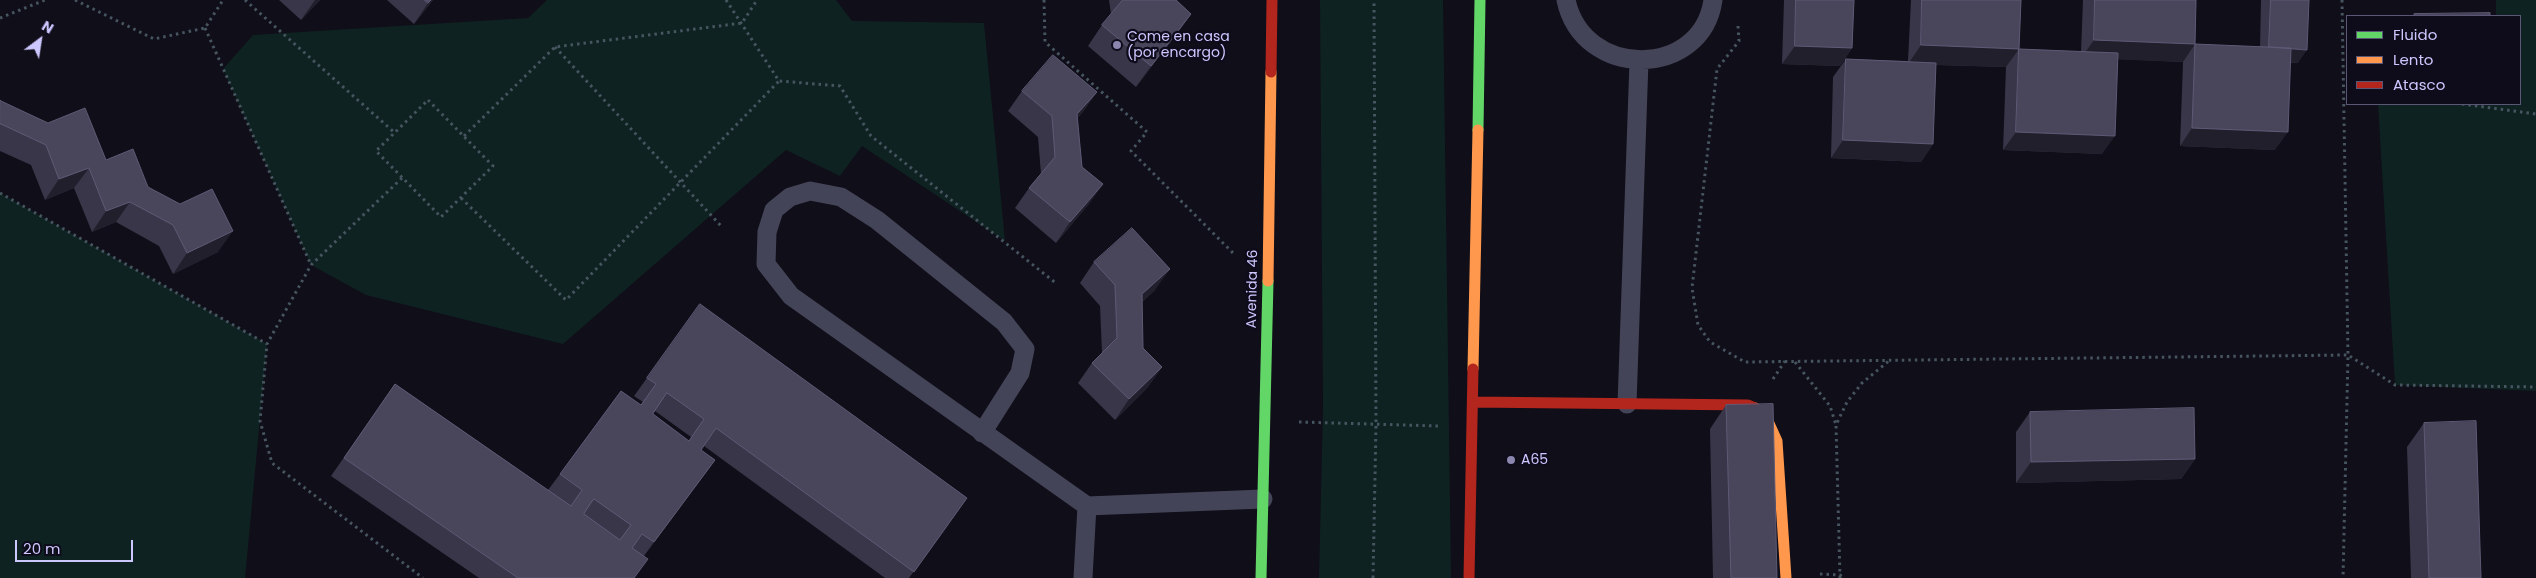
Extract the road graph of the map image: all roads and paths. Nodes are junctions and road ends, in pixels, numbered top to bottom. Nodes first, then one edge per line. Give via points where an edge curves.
1 (45, 0) edge
2 (75, 0) edge
3 (222, 0) edge
4 (245, 0) edge
5 (726, 0) edge
6 (757, 0) edge
7 (1044, 0) edge
8 (1272, 0) edge
9 (1374, 0) edge
10 (1480, 0) edge
11 (1566, 0) edge
12 (1713, 0) edge
13 (2342, 0) edge
14 (0, 18) edge
15 (742, 23) junction
16 (1738, 24) dead end
17 (204, 28) junction
18 (554, 47) junction
19 (1639, 61) junction
20 (779, 81) junction
21 (2346, 88) edge
22 (2346, 105) edge
23 (2469, 105) edge
24 (2536, 114) edge
25 (395, 133) junction
26 (464, 136) junction
27 (402, 178) junction
28 (680, 182) junction
29 (0, 193) edge
30 (461, 198) junction
31 (722, 227) dead end
32 (1234, 254) dead end
33 (311, 265) junction
34 (1057, 284) dead end
35 (267, 344) junction
36 (2348, 355) junction
37 (1890, 360) junction
38 (1794, 361) junction
39 (2536, 387) edge
40 (1474, 402) junction
41 (1627, 404) junction
42 (1265, 421) junction
43 (1376, 425) junction
44 (1836, 425) junction
45 (1474, 427) junction
46 (982, 433) junction
47 (1263, 499) junction
48 (1087, 506) junction
49 (423, 578) edge
50 (1083, 578) edge
51 (1261, 578) edge
52 (1373, 578) edge
53 (1470, 578) edge
54 (1786, 578) edge
55 (1840, 578) edge
56 (2343, 578) edge

1 - 14 path
2 - 17 path via 154,39
3 - 17 path
4 - 25 path
5 - 15 path
6 - 15 path
7 - 32 path via 1045,42 1147,132 1131,152
8 - 42 street, Avenida 46
9 - 43 path
10 - 40 street
11 - 19 lane via 1576,25 1592,44 1614,56
12 - 19 lane via 1702,29 1685,46 1663,57
13 - 21 path
15 - 18 path
15 - 20 path
16 - 38 path via 1739,41 1717,70 1692,288 1698,325 1710,342 1745,362
17 - 33 path
18 - 26 path
18 - 28 path
19 - 41 lane
20 - 28 path
20 - 34 path via 840,86 871,136
22 - 36 path
23 - 24 path
25 - 26 path via 428,100
25 - 27 path via 376,151
26 - 30 path via 493,166
27 - 30 path via 441,218
27 - 33 path
28 - 30 path via 566,300
28 - 31 path
29 - 35 path
33 - 35 path
35 - 49 path via 260,422 272,463
36 - 37 path
36 - 39 path via 2395,385
36 - 56 path
37 - 38 path
37 - 44 path via 1862,383 1847,402
38 - 44 path via 1830,406
40 - 41 street
40 - 45 street
41 - 54 street via 1748,405 1759,408 1772,424 1777,441
42 - 43 path
42 - 47 street, Avenida 46
43 - 45 path
43 - 52 path
44 - 55 path
45 - 53 street
46 - 46 lane via 791,296 766,264 767,232 774,210 790,197 810,191 841,197 877,220 1004,322 1025,349 1020,373
46 - 48 lane
47 - 48 lane
47 - 51 street, Avenida 46
48 - 50 lane

